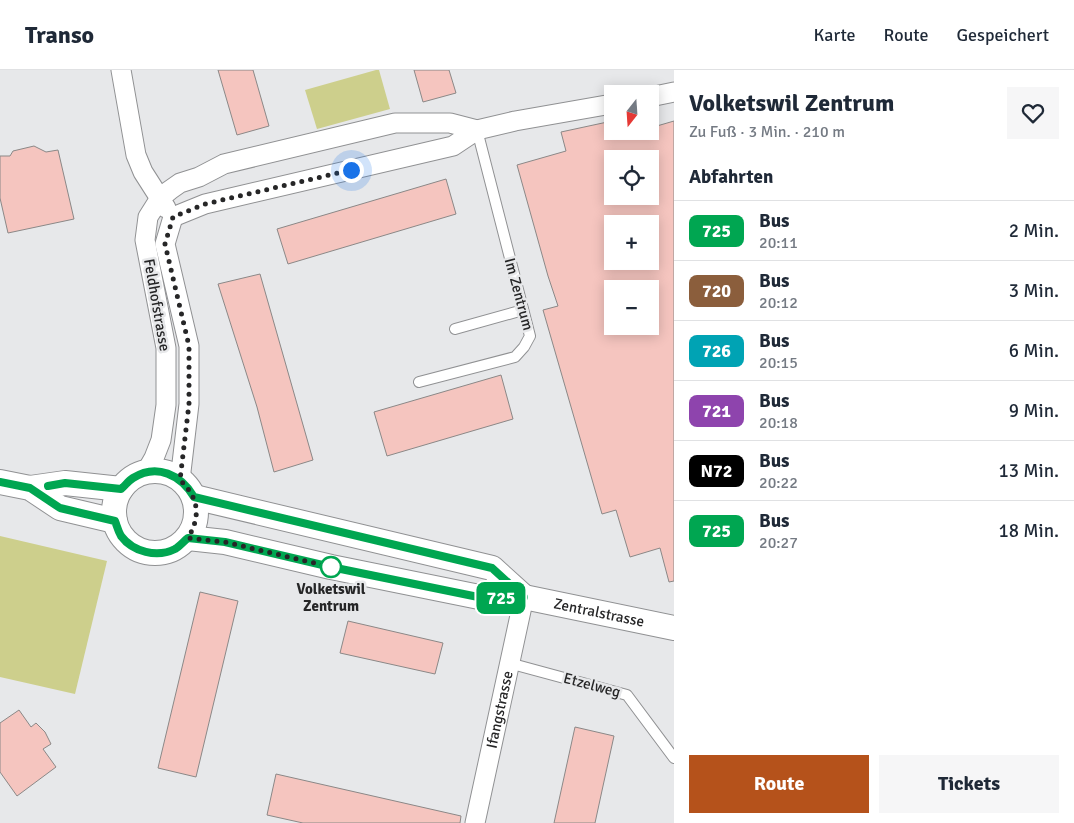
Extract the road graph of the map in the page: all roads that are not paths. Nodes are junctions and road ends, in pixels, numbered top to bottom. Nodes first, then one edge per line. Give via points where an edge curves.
1 (121, 70) edge
2 (674, 92) edge
3 (659, 95) edge
4 (604, 105) edge
5 (477, 130) junction
6 (160, 198) junction
7 (173, 217) junction
8 (523, 310) junction
9 (455, 329) dead end
10 (419, 382) dead end
11 (146, 472) junction
12 (0, 482) edge
13 (30, 488) junction
14 (187, 488) junction
15 (121, 489) junction
16 (115, 521) junction
17 (188, 538) junction
18 (524, 597) junction
19 (674, 628) edge
20 (509, 663) junction
21 (674, 758) edge
22 (475, 823) edge

1 - 6 street via 136,155
2 - 3 street
4 - 5 street
5 - 6 street via 450,123 395,123 224,164 180,183
5 - 7 street via 453,146 205,204
5 - 8 lane, Im Zentrum
6 - 7 street
6 - 11 street, Feldhofstrasse via 148,217 145,240 166,348 166,405 161,440
7 - 14 street, Feldhofstrasse via 165,244 189,346
8 - 9 lane
8 - 10 lane, Im Zentrum via 530,336 514,357
11 - 14 street via 170,474
11 - 15 street via 132,478
12 - 13 street
13 - 15 street via 65,483
13 - 16 street via 60,508
14 - 17 street via 196,508 196,519
14 - 18 street via 492,568
15 - 16 street via 116,499
16 - 17 street via 126,541 146,553 162,553 176,548
17 - 18 street, Zentralstrasse via 225,542 488,599
18 - 19 street, Zentralstrasse
18 - 20 street, Ifangstrasse
20 - 21 lane, Etzelweg via 627,694
20 - 22 street, Ifangstrasse

